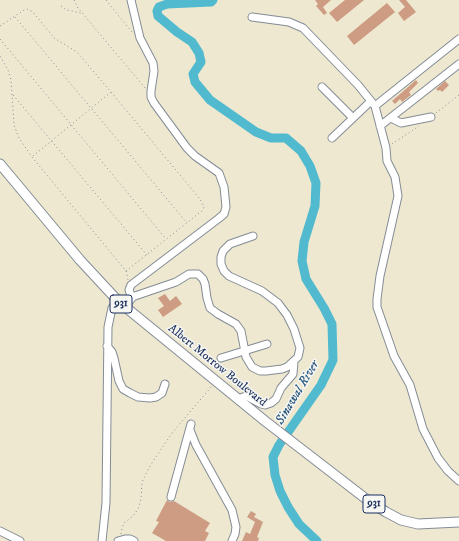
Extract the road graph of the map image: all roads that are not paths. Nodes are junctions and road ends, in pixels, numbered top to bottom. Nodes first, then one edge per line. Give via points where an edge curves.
1 (131, 0) edge
2 (252, 17) dead end
3 (459, 39) edge
4 (459, 64) edge
5 (322, 88) dead end
6 (373, 104) junction
7 (430, 117) dead end
8 (353, 118) junction
9 (391, 118) junction
10 (380, 126) junction
11 (332, 138) dead end
12 (0, 164) edge
13 (253, 236) dead end
14 (132, 296) junction
15 (121, 304) junction
16 (267, 344) dead end
17 (107, 346) junction
18 (246, 350) junction
19 (220, 358) dead end
20 (294, 362) junction
21 (165, 384) dead end
22 (238, 399) junction
23 (459, 481) edge
24 (170, 497) dead end
25 (459, 522) edge
26 (0, 530) edge
27 (20, 541) edge
28 (102, 541) edge
29 (119, 541) edge
30 (134, 541) edge
31 (232, 541) edge

1 - 14 street via 142,43 153,63 151,97 187,148 219,173 224,187 226,207 224,214 218,219 130,286
2 - 6 street via 289,22 303,28 353,79
3 - 6 street
4 - 9 street
5 - 8 street
6 - 8 street
6 - 10 street
7 - 9 street via 401,123
8 - 11 street
9 - 10 street
10 - 23 street via 398,196 380,276 377,307 394,356 410,385 423,430 438,458
12 - 15 main road, Albert Morrow Boulevard / 931 via 80,260
13 - 20 street via 230,244 223,250 221,264 229,276 262,291 278,303 298,340 300,348
14 - 15 street
14 - 18 street via 176,282 189,274 198,274 206,284 210,308 236,324 241,331
15 - 17 street via 112,308
15 - 22 main road, Albert Morrow Boulevard / 931
16 - 18 street
17 - 21 street via 112,352 119,381 130,394 156,398 162,393
17 - 28 street via 106,503
18 - 19 street
18 - 20 street via 248,362 260,371 282,369
20 - 22 street via 293,374 271,403 261,404 246,396
22 - 25 main road, Albert Morrow Boulevard / 931 via 370,502 401,520 418,524
24 - 31 street via 191,427 196,445 232,510 236,528
26 - 27 street
29 - 30 street

